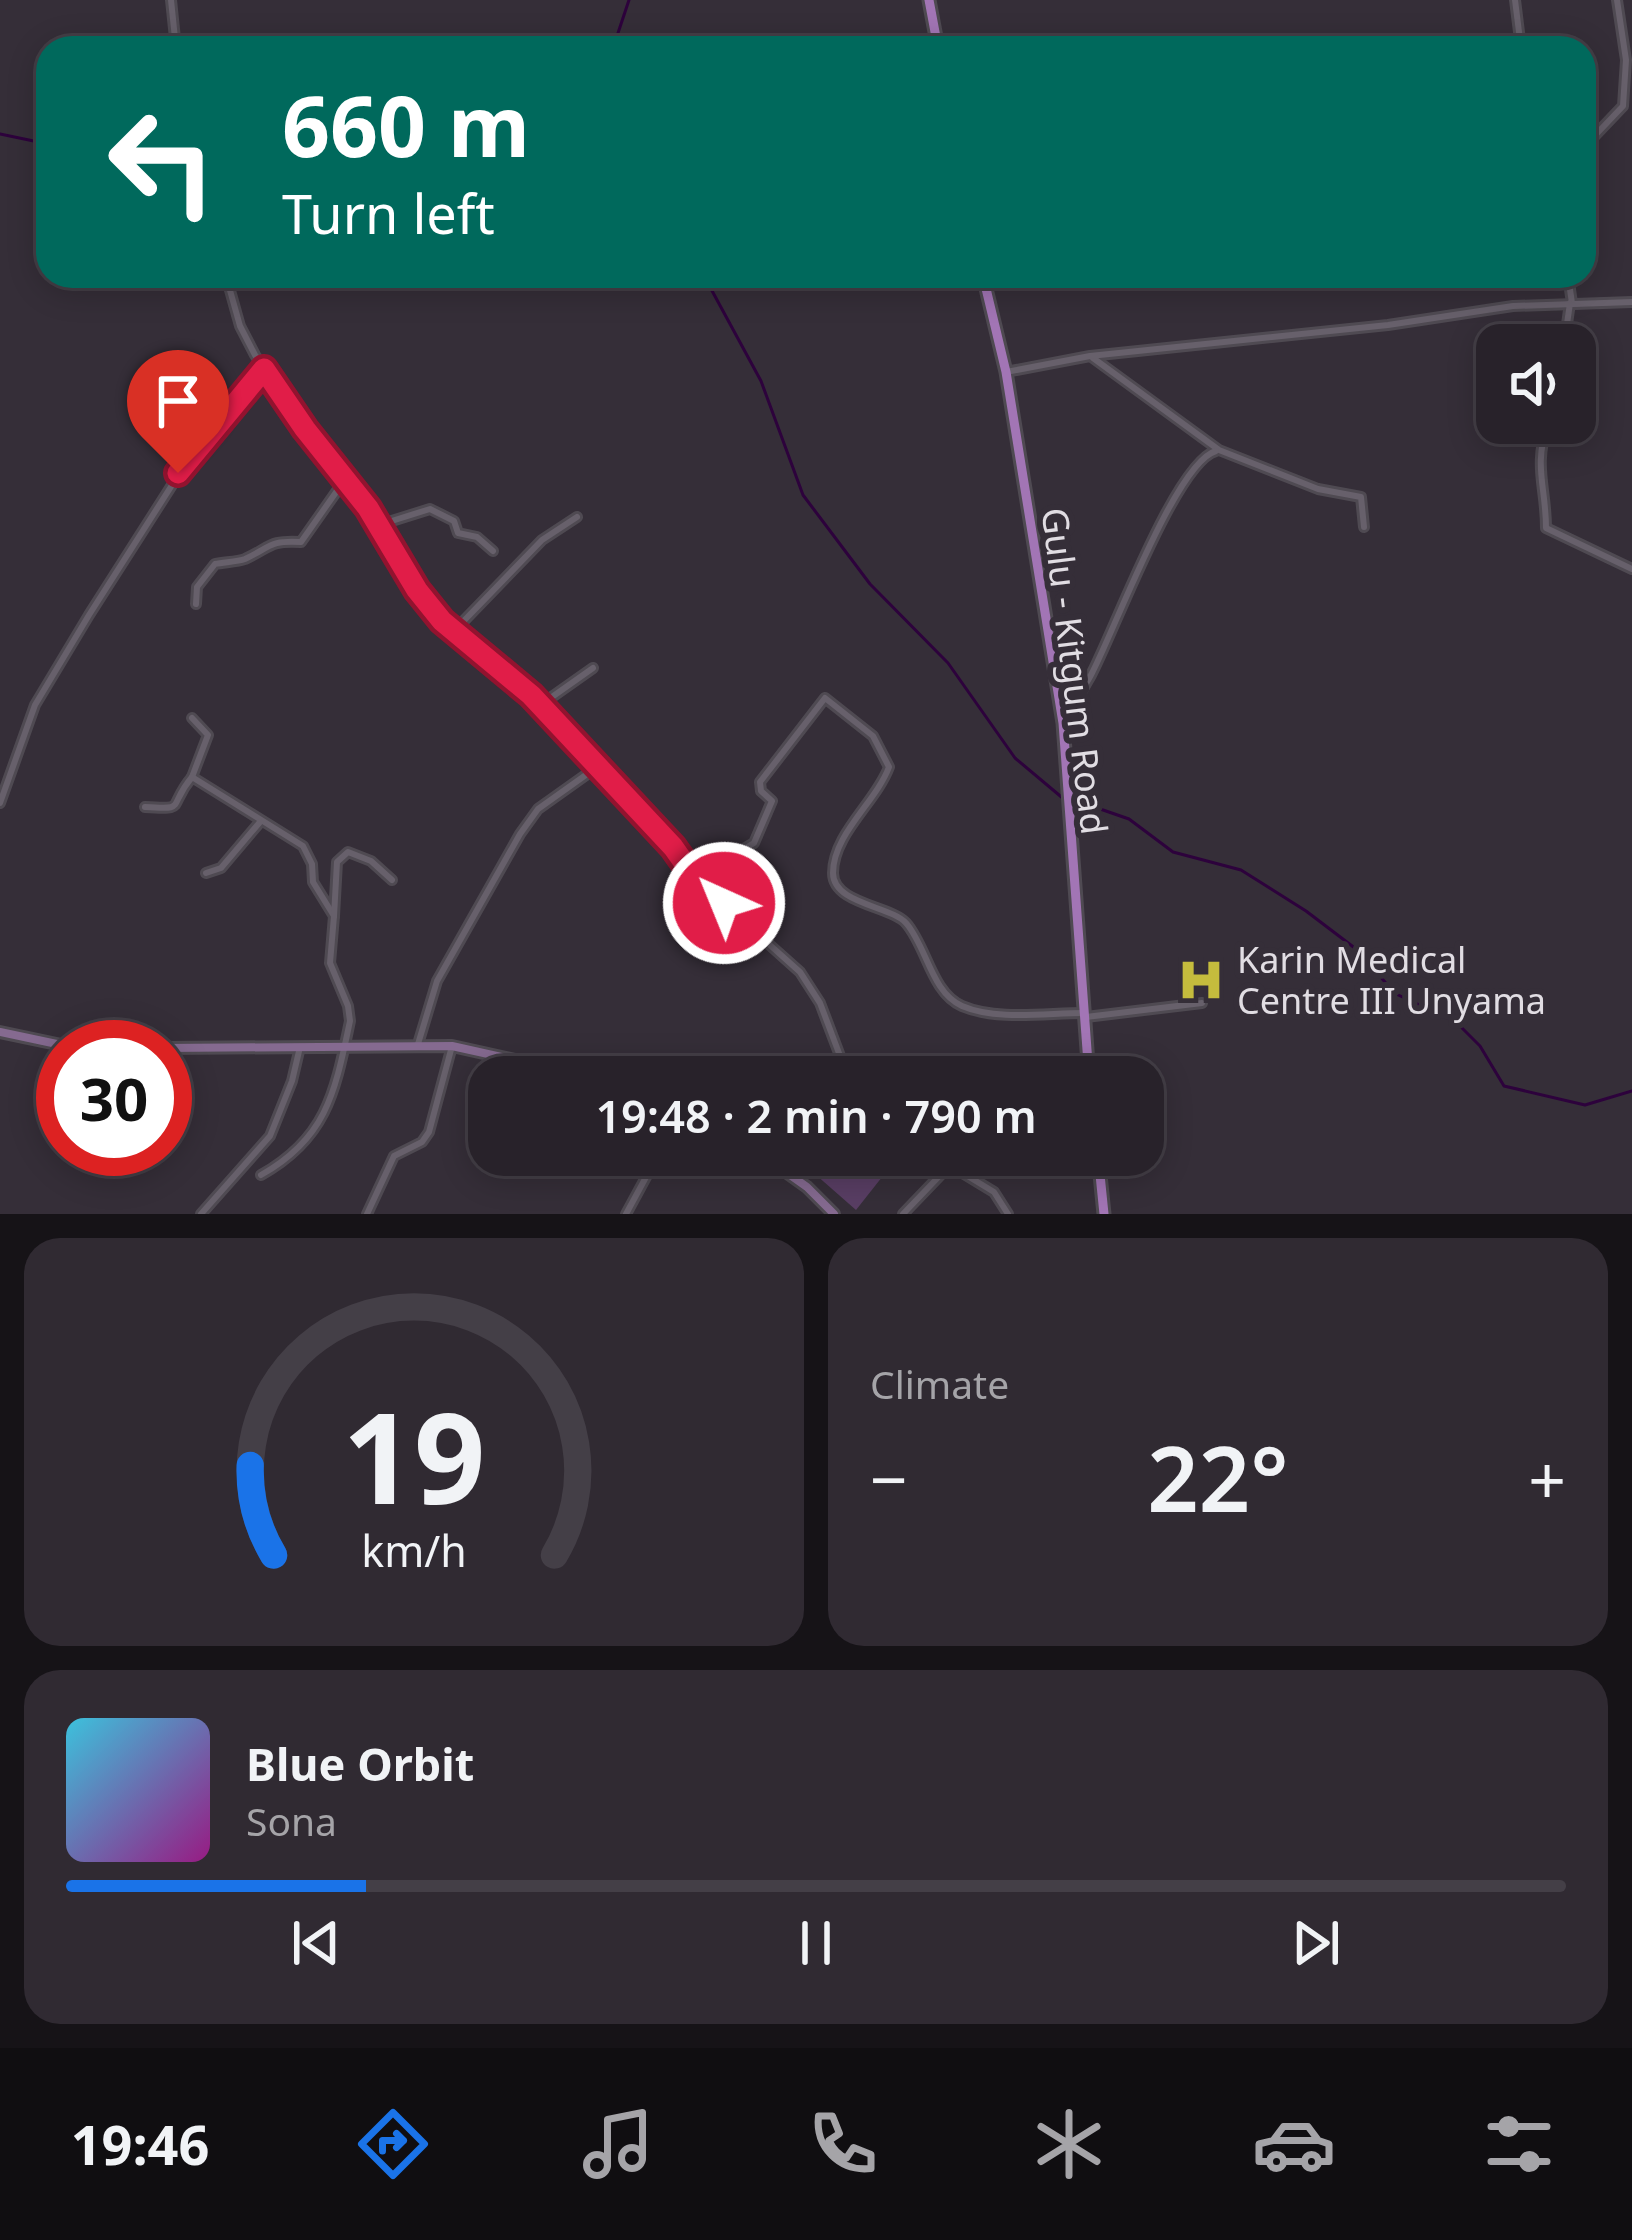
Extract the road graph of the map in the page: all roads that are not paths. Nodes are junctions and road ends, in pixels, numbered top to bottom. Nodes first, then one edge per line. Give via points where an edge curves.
1 (171, 0) edge
2 (929, 0) edge
3 (1515, 0) edge
4 (1617, 0) edge
5 (175, 36) edge
6 (936, 36) edge
7 (1520, 36) edge
8 (1596, 134) edge
9 (229, 288) edge
10 (986, 288) edge
11 (1569, 288) edge
12 (1632, 302) edge
13 (1571, 303) junction
14 (1568, 324) edge
15 (1090, 356) junction
16 (264, 369) junction
17 (1006, 372) junction
18 (1544, 444) edge
19 (1219, 450) junction
20 (346, 478) junction
21 (578, 517) dead end
22 (378, 525) junction
23 (1364, 527) dead end
24 (493, 550) dead end
25 (1632, 569) edge
26 (196, 604) dead end
27 (454, 632) junction
28 (593, 668) dead end
29 (541, 705) junction
30 (192, 718) dead end
31 (1063, 723) junction
32 (597, 767) junction
33 (191, 777) junction
34 (0, 803) edge
35 (145, 807) dead end
36 (260, 822) junction
37 (206, 873) dead end
38 (695, 878) junction
39 (392, 880) dead end
40 (334, 916) junction
41 (1202, 1003) dead end
42 (1083, 1015) junction
43 (0, 1032) edge
44 (36, 1040) edge
45 (418, 1044) junction
46 (342, 1046) junction
47 (452, 1046) junction
48 (300, 1047) junction
49 (192, 1048) edge
50 (497, 1056) edge
51 (838, 1056) edge
52 (1087, 1056) edge
53 (261, 1175) dead end
54 (647, 1176) edge
55 (794, 1176) edge
56 (939, 1176) edge
57 (966, 1176) edge
58 (1100, 1176) edge
59 (201, 1214) edge
60 (367, 1214) edge
61 (626, 1214) edge
62 (834, 1214) edge
63 (903, 1214) edge
64 (1008, 1214) edge
65 (1104, 1214) edge

1 - 5 street
2 - 6 main road
3 - 7 street
4 - 8 street via 1623,106
9 - 16 street
10 - 17 main road, Gulu - Kitgum Road
11 - 13 street
12 - 13 street
13 - 14 street
13 - 15 street
15 - 17 street
15 - 19 street
16 - 20 street
16 - 34 street via 197,446 89,615 35,705
17 - 31 main road, Gulu - Kitgum Road
18 - 25 street via 1538,476 1546,528
19 - 23 street via 1361,497
19 - 31 street via 1202,456 1167,510
20 - 22 street
20 - 26 street via 301,542 215,564 196,587
21 - 27 street via 542,540
22 - 24 street via 430,509
22 - 27 street
27 - 29 street
28 - 29 street
29 - 32 street
30 - 33 street via 208,735
31 - 42 main road, Gulu - Kitgum Road
32 - 38 street
32 - 45 street via 538,809 520,834 437,981
33 - 35 street via 173,809
33 - 36 street
36 - 37 street via 221,868
36 - 40 street via 303,846
38 - 42 street via 758,839 772,801 760,782 825,698 873,736 889,767 842,846 833,869 839,888 905,921 958,1004
38 - 51 street via 800,972
39 - 40 street via 349,852 337,862
40 - 46 street via 330,964 350,1021
41 - 42 street
42 - 52 main road, Gulu - Kitgum Road
43 - 44 street
45 - 46 street
45 - 47 street
46 - 48 street
46 - 53 street via 317,1130
47 - 50 street
47 - 60 street via 429,1132 394,1156
48 - 49 street
48 - 59 street via 270,1136
54 - 61 street
55 - 62 street
56 - 63 street
57 - 64 street via 994,1192
58 - 65 main road

